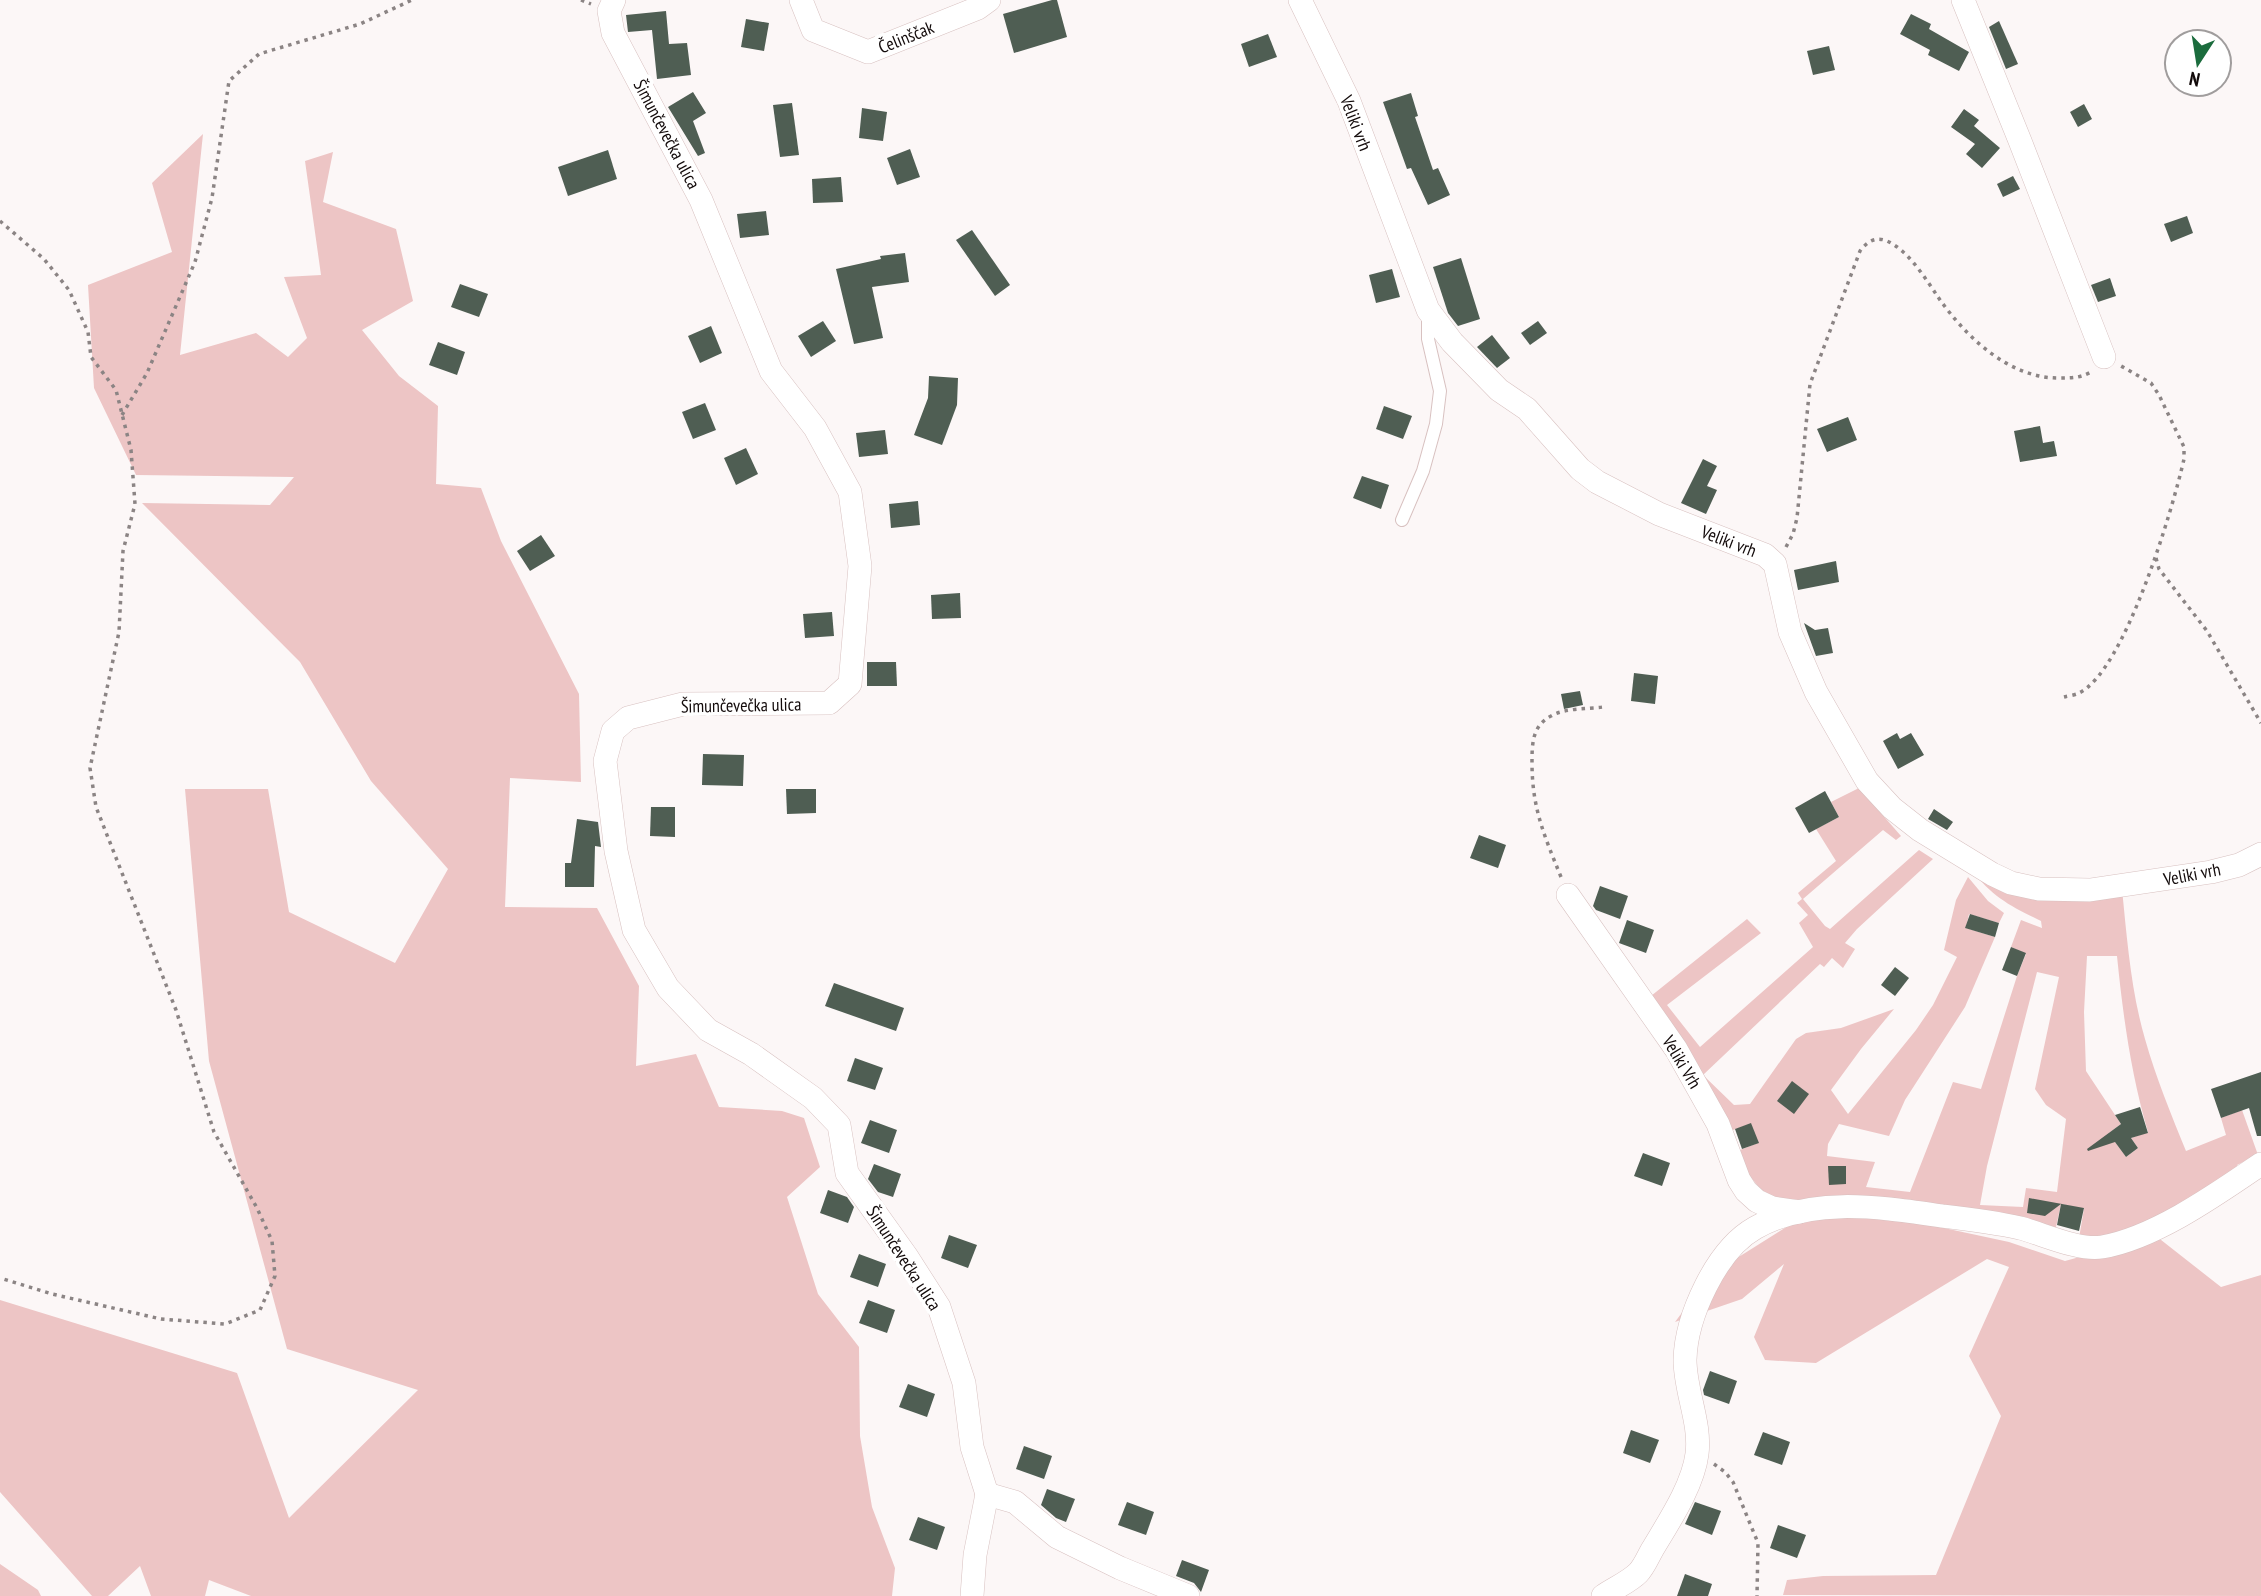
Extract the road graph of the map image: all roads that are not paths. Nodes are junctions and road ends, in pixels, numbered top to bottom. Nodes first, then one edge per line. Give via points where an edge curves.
1 (614, 0) edge
2 (801, 0) edge
3 (989, 0) edge
4 (1300, 0) edge
5 (1963, 0) edge
6 (1428, 310) junction
7 (2104, 357) road end
8 (1402, 520) dead end
9 (2261, 854) edge
10 (1568, 895) road end
11 (2261, 1164) edge
12 (1799, 1212) junction
13 (987, 1494) junction
14 (972, 1596) edge
15 (1188, 1596) edge
16 (1602, 1596) edge

1 - 13 street, Šimunčevečka ulica via 609,11 613,33 701,200 771,371 815,428 850,492 860,566 850,684 829,703 683,704 628,718 614,731 605,761 616,851 634,930 668,988 708,1030 813,1098 839,1125 847,1173 939,1307 964,1383 972,1447
2 - 3 street, Čelinščak via 813,30 869,52
4 - 6 street, Veliki vrh via 1349,101
5 - 7 street
6 - 8 lane via 1428,339 1440,391 1438,413 1423,471
6 - 9 street, Veliki vrh via 1483,376 1527,409 1597,482 1659,514 1765,555 1776,564 1790,632 1816,692 1867,781 1920,830 1992,874 2039,890 2090,890 2211,872
10 - 12 street, Veliki Vrh via 1676,1049 1718,1124 1746,1191 1772,1208
11 - 12 street via 2164,1224 2101,1248 2086,1248 2003,1224 1888,1208 1820,1207
12 - 16 street via 1755,1228 1720,1261 1688,1336 1685,1362 1697,1455 1687,1486 1638,1573
13 - 14 street, Šimunčevečka ulica
13 - 15 street via 1015,1503 1078,1547

